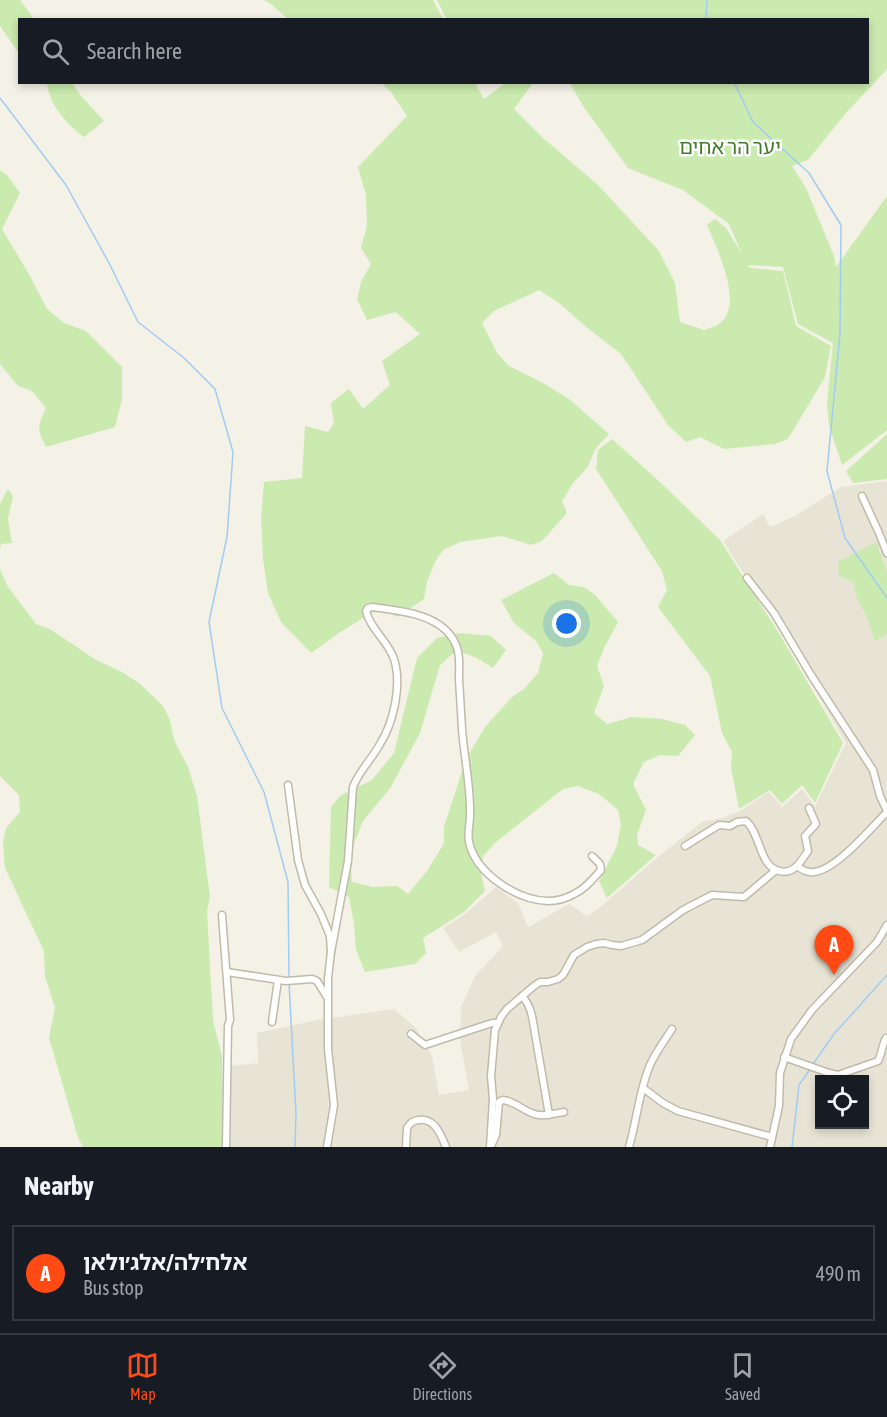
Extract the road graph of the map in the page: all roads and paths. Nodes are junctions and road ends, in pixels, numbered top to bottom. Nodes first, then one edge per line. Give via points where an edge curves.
1 (862, 496) dead end
2 (887, 554) edge
3 (747, 578) dead end
4 (288, 785) dead end
5 (810, 808) dead end
6 (887, 812) edge
7 (686, 846) dead end
8 (592, 856) dead end
9 (797, 866) junction
10 (776, 870) junction
11 (222, 915) dead end
12 (887, 925) edge
13 (331, 952) junction
14 (227, 972) junction
15 (278, 980) junction
16 (522, 996) junction
17 (328, 1000) junction
18 (272, 1022) dead end
19 (498, 1023) junction
20 (672, 1029) dead end
21 (411, 1034) dead end
22 (886, 1038) edge
23 (784, 1057) junction
24 (643, 1088) junction
25 (564, 1112) dead end
26 (549, 1115) junction
27 (772, 1137) junction
28 (226, 1147) edge
29 (327, 1147) edge
30 (406, 1147) edge
31 (446, 1147) edge
32 (490, 1147) edge
33 (628, 1147) edge
34 (770, 1147) edge

1 - 2 street
3 - 6 street via 774,613 873,770
4 - 13 street via 298,860 305,885 330,936
5 - 9 street via 816,824 805,836 808,851
6 - 9 street via 829,866 815,872 804,872
7 - 10 street via 719,825 746,821 766,862
8 - 13 street via 601,870 592,880 575,894 550,901 515,892 486,870 469,842 469,779 462,729 460,659 455,642 444,628 430,620 401,611 368,608 367,618 394,660 395,706 389,728 353,787 348,861
9 - 10 street via 790,871
10 - 16 street via 744,897 712,895 683,910 642,940 621,946 604,943 587,947 574,956 558,979 540,982
11 - 14 street
12 - 23 street via 877,942 812,1010 791,1039
13 - 17 street
14 - 15 street
14 - 28 street via 230,1020
15 - 17 street via 312,979
15 - 18 street
16 - 19 street
16 - 26 street via 530,1006
17 - 29 street via 334,1105
19 - 21 street via 429,1045
19 - 32 street via 492,1058
20 - 24 street via 650,1065
22 - 23 street via 878,1061 838,1075
23 - 27 street
24 - 27 street via 678,1111
24 - 33 street
25 - 26 street
26 - 32 street via 541,1116 502,1100
27 - 34 street
30 - 31 street via 407,1128 420,1119 435,1125

